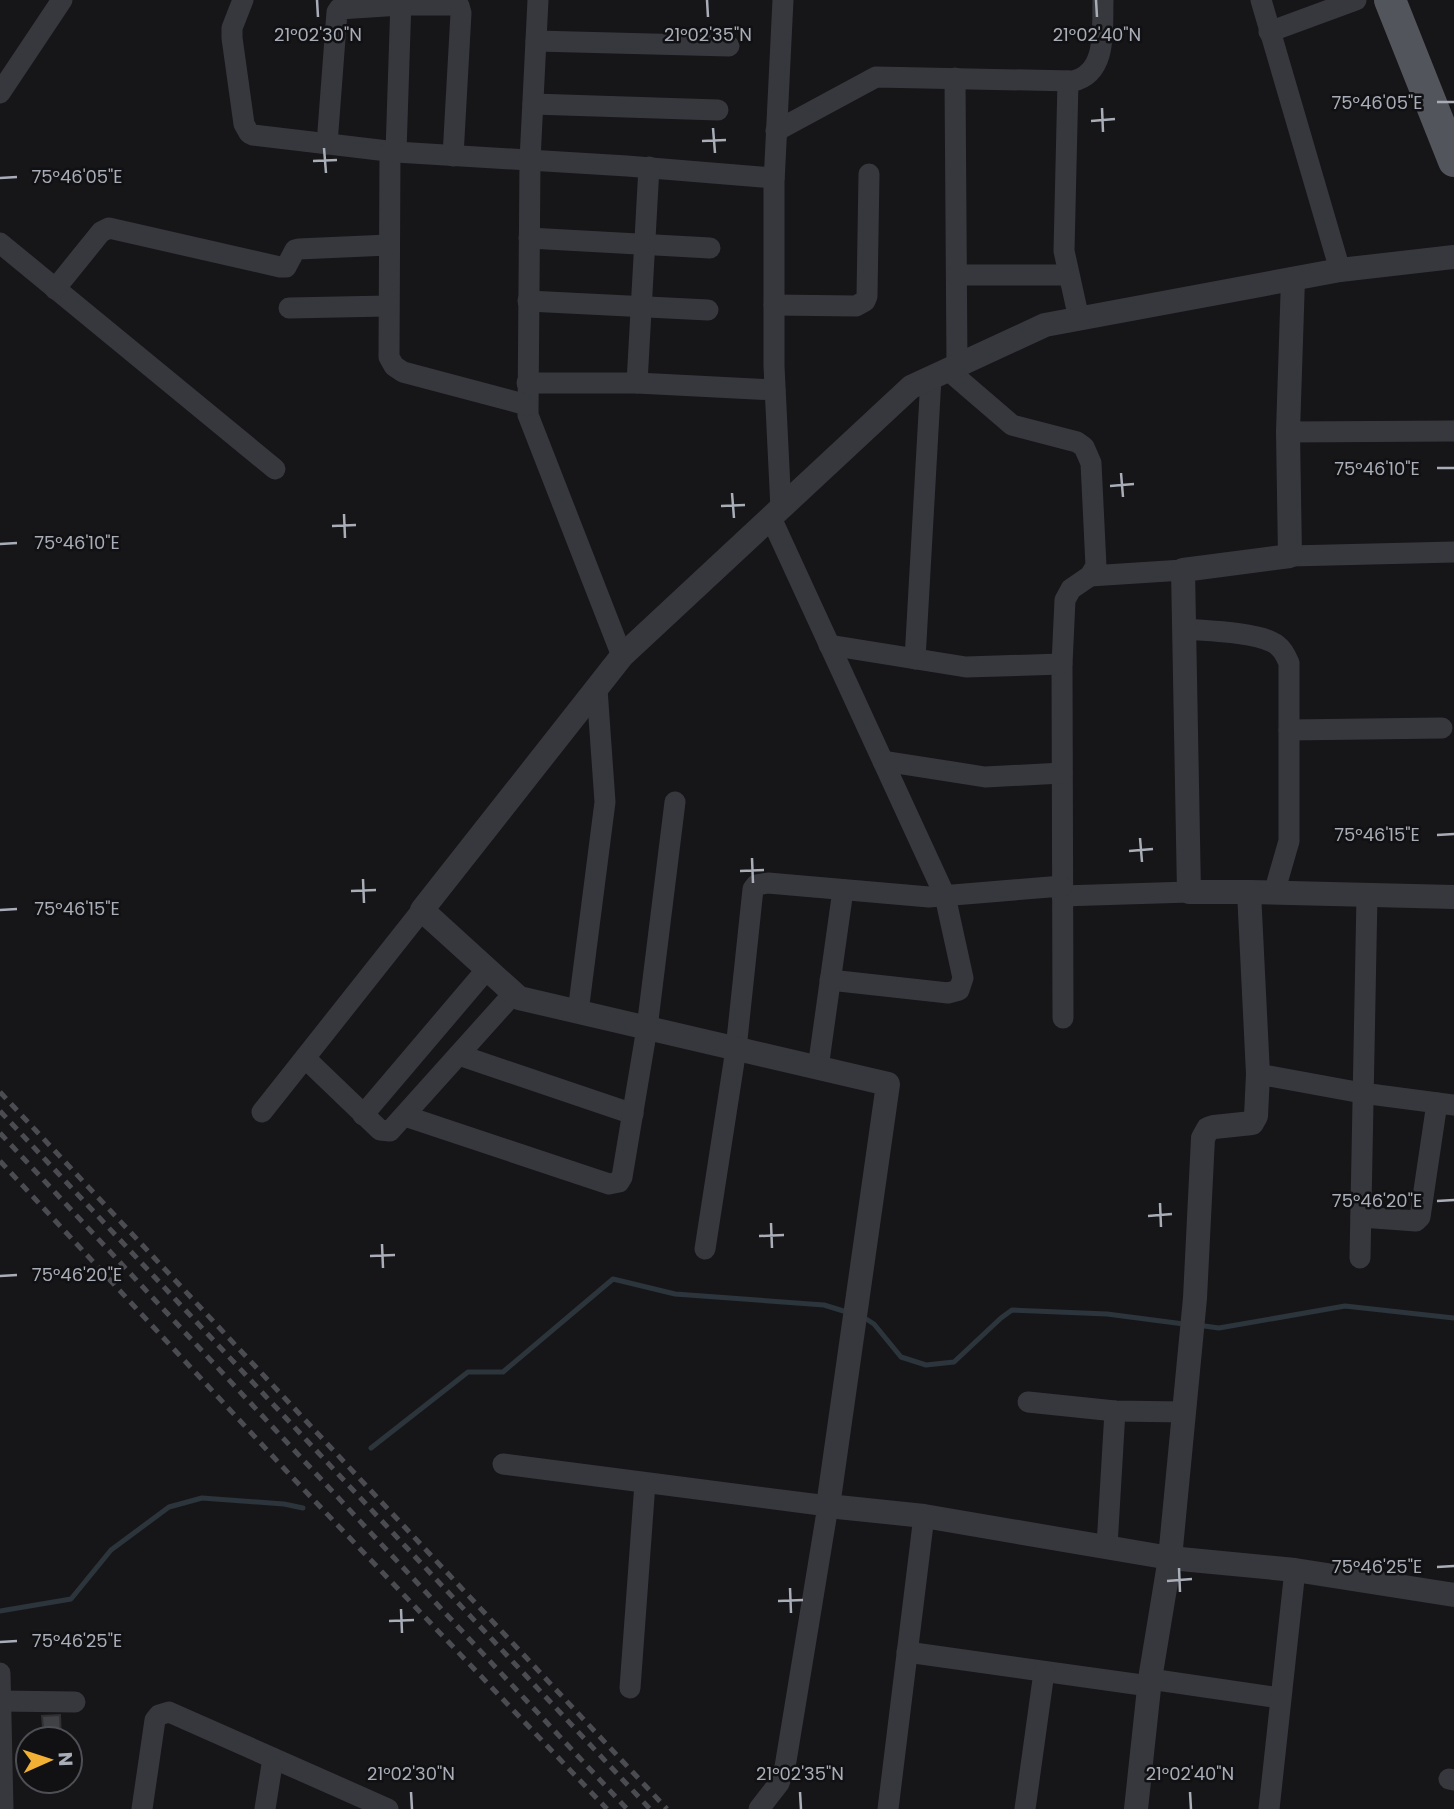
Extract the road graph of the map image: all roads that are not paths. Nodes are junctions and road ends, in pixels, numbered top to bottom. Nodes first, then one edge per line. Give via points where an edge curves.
1 (62, 0) edge
2 (243, 0) edge
3 (538, 0) edge
4 (783, 0) edge
5 (1104, 0) edge
6 (1261, 0) edge
7 (1356, 0) edge
8 (1390, 0) edge
9 (1411, 0) edge
10 (401, 3) edge
11 (1269, 32) junction
12 (536, 41) junction
13 (729, 46) dead end
14 (955, 78) junction
15 (1068, 81) junction
16 (0, 93) edge
17 (533, 104) junction
18 (1454, 104) edge
19 (718, 110) dead end
20 (776, 131) junction
21 (327, 144) junction
22 (393, 152) junction
23 (453, 156) junction
24 (530, 160) junction
25 (1454, 161) edge
26 (649, 167) junction
27 (869, 174) dead end
28 (774, 178) junction
29 (529, 238) junction
30 (0, 243) edge
31 (388, 245) junction
32 (645, 246) junction
33 (710, 248) dead end
34 (1454, 257) edge
35 (1340, 270) junction
36 (957, 275) junction
37 (1068, 275) junction
38 (1293, 279) junction
39 (55, 289) junction
40 (528, 301) junction
41 (388, 306) junction
42 (774, 306) junction
43 (289, 308) dead end
44 (641, 309) junction
45 (708, 310) dead end
46 (1079, 319) junction
47 (946, 371) junction
48 (527, 383) junction
49 (637, 383) junction
50 (775, 390) junction
51 (527, 405) junction
52 (1288, 432) junction
53 (1454, 432) edge
54 (275, 469) dead end
55 (776, 513) junction
56 (1454, 552) edge
57 (1290, 556) junction
58 (1184, 570) junction
59 (1090, 576) junction
60 (1184, 629) junction
61 (829, 645) junction
62 (622, 656) junction
63 (915, 659) junction
64 (1062, 664) junction
65 (597, 689) junction
66 (1442, 728) dead end
67 (1289, 730) junction
68 (883, 761) junction
69 (1062, 773) junction
70 (676, 802) dead end
71 (843, 890) junction
72 (1062, 891) junction
73 (1189, 892) junction
74 (1249, 892) junction
75 (1274, 893) junction
76 (1367, 895) junction
77 (945, 896) junction
78 (1454, 897) edge
79 (422, 910) junction
80 (486, 969) junction
81 (831, 980) junction
82 (514, 993) junction
83 (578, 1012) junction
84 (1063, 1018) dead end
85 (648, 1028) junction
86 (736, 1049) junction
87 (459, 1055) junction
88 (305, 1058) junction
89 (818, 1068) junction
90 (1258, 1074) junction
91 (1363, 1093) junction
92 (1445, 1104) edge
93 (262, 1112) dead end
94 (633, 1114) junction
95 (363, 1115) junction
96 (405, 1116) junction
97 (1361, 1217) junction
98 (705, 1249) dead end
99 (1360, 1258) dead end
100 (1028, 1402) dead end
101 (1115, 1411) junction
102 (1184, 1412) junction
103 (503, 1464) dead end
104 (645, 1483) junction
105 (828, 1506) junction
106 (924, 1516) junction
107 (1107, 1546) junction
108 (1170, 1558) junction
109 (1295, 1570) junction
110 (1454, 1595) edge
111 (907, 1652) junction
112 (1044, 1672) junction
113 (0, 1673) edge
114 (1149, 1682) junction
115 (630, 1688) dead end
116 (1280, 1698) junction
117 (1, 1701) edge
118 (75, 1702) dead end
119 (0, 1713) edge
120 (273, 1758) junction
121 (3, 1809) edge
122 (142, 1809) edge
123 (265, 1809) edge
124 (388, 1809) edge
125 (759, 1809) edge
126 (888, 1809) edge
127 (1025, 1809) edge
128 (1136, 1809) edge
129 (1269, 1809) edge

1 - 16 street
2 - 21 street via 232,33 246,129 258,137
3 - 12 street
4 - 20 street
5 - 15 street via 1097,63 1080,80
6 - 11 street
7 - 11 street
8 - 25 main road
9 - 18 main road
10 - 21 street via 337,12
10 - 22 street
10 - 23 street via 461,9
11 - 35 street
12 - 13 street
12 - 17 street
14 - 15 street
14 - 20 street via 876,77
14 - 36 street
15 - 37 street via 1064,251
17 - 19 street
17 - 24 street
20 - 28 street
21 - 22 street
22 - 23 street
22 - 31 street
23 - 24 street
24 - 26 street
24 - 29 street
26 - 28 street
26 - 32 street
27 - 42 street via 865,302 856,306
28 - 42 street
29 - 32 street
29 - 40 street
30 - 39 street
31 - 39 street via 299,249 286,267 280,267 110,228 101,232
31 - 41 street
32 - 33 street
32 - 44 street
34 - 35 street
35 - 38 street
36 - 37 street
36 - 47 street
37 - 46 street
38 - 46 street
38 - 52 street
39 - 54 street
40 - 44 street
40 - 48 street
41 - 43 street
41 - 51 street via 387,346 394,366
42 - 50 street
44 - 45 street
44 - 49 street
46 - 47 street via 1045,326
47 - 55 street via 911,387
47 - 59 street via 1012,425 1084,447 1091,463 1096,566
47 - 63 street
48 - 49 street
48 - 51 street
49 - 50 street
50 - 55 street
51 - 62 street
52 - 53 street
52 - 57 street
55 - 61 street
55 - 62 street
56 - 57 street
57 - 58 street
58 - 59 street
58 - 60 street
59 - 64 street via 1067,594
60 - 67 street via 1261,637 1283,651 1289,663
60 - 73 street
61 - 63 street
61 - 68 street
62 - 65 street
63 - 64 street via 966,667
64 - 69 street
65 - 79 street
65 - 83 street via 605,802
66 - 67 street
67 - 75 street via 1289,841
68 - 69 street via 985,777
68 - 77 street
69 - 72 street
70 - 85 street
71 - 77 street
71 - 81 street
71 - 86 street via 768,883 753,889
72 - 73 street
72 - 77 street
72 - 84 street
73 - 74 street
74 - 75 street
74 - 90 street
75 - 76 street
76 - 78 street
76 - 91 street
77 - 81 street via 963,978 959,990 948,993
79 - 80 street
79 - 88 street
80 - 82 street
80 - 95 street
81 - 89 street
82 - 83 street
82 - 87 street
83 - 85 street
85 - 86 street
85 - 94 street
86 - 89 street
86 - 98 street
87 - 94 street
87 - 96 street
88 - 93 street
88 - 95 street
89 - 105 street via 888,1084
90 - 91 street
90 - 102 street via 1252,1123 1214,1127 1203,1138
91 - 92 street
91 - 97 street
92 - 97 street via 1420,1217 1416,1221
94 - 96 street via 622,1177 609,1184
95 - 96 street via 385,1131
97 - 99 street
100 - 101 street
101 - 102 street
101 - 107 street
102 - 108 street
103 - 104 street
104 - 105 street
104 - 115 street
105 - 106 street
105 - 125 street via 785,1768
106 - 107 street
106 - 111 street
107 - 108 street
108 - 109 street
108 - 114 street
109 - 110 street
109 - 116 street
111 - 112 street
111 - 126 street
112 - 114 street
112 - 127 street
113 - 117 street
114 - 116 street
114 - 128 street
116 - 129 street
117 - 118 street
117 - 119 street
119 - 121 street
120 - 122 street via 164,1712 155,1720
120 - 123 street
120 - 124 street

